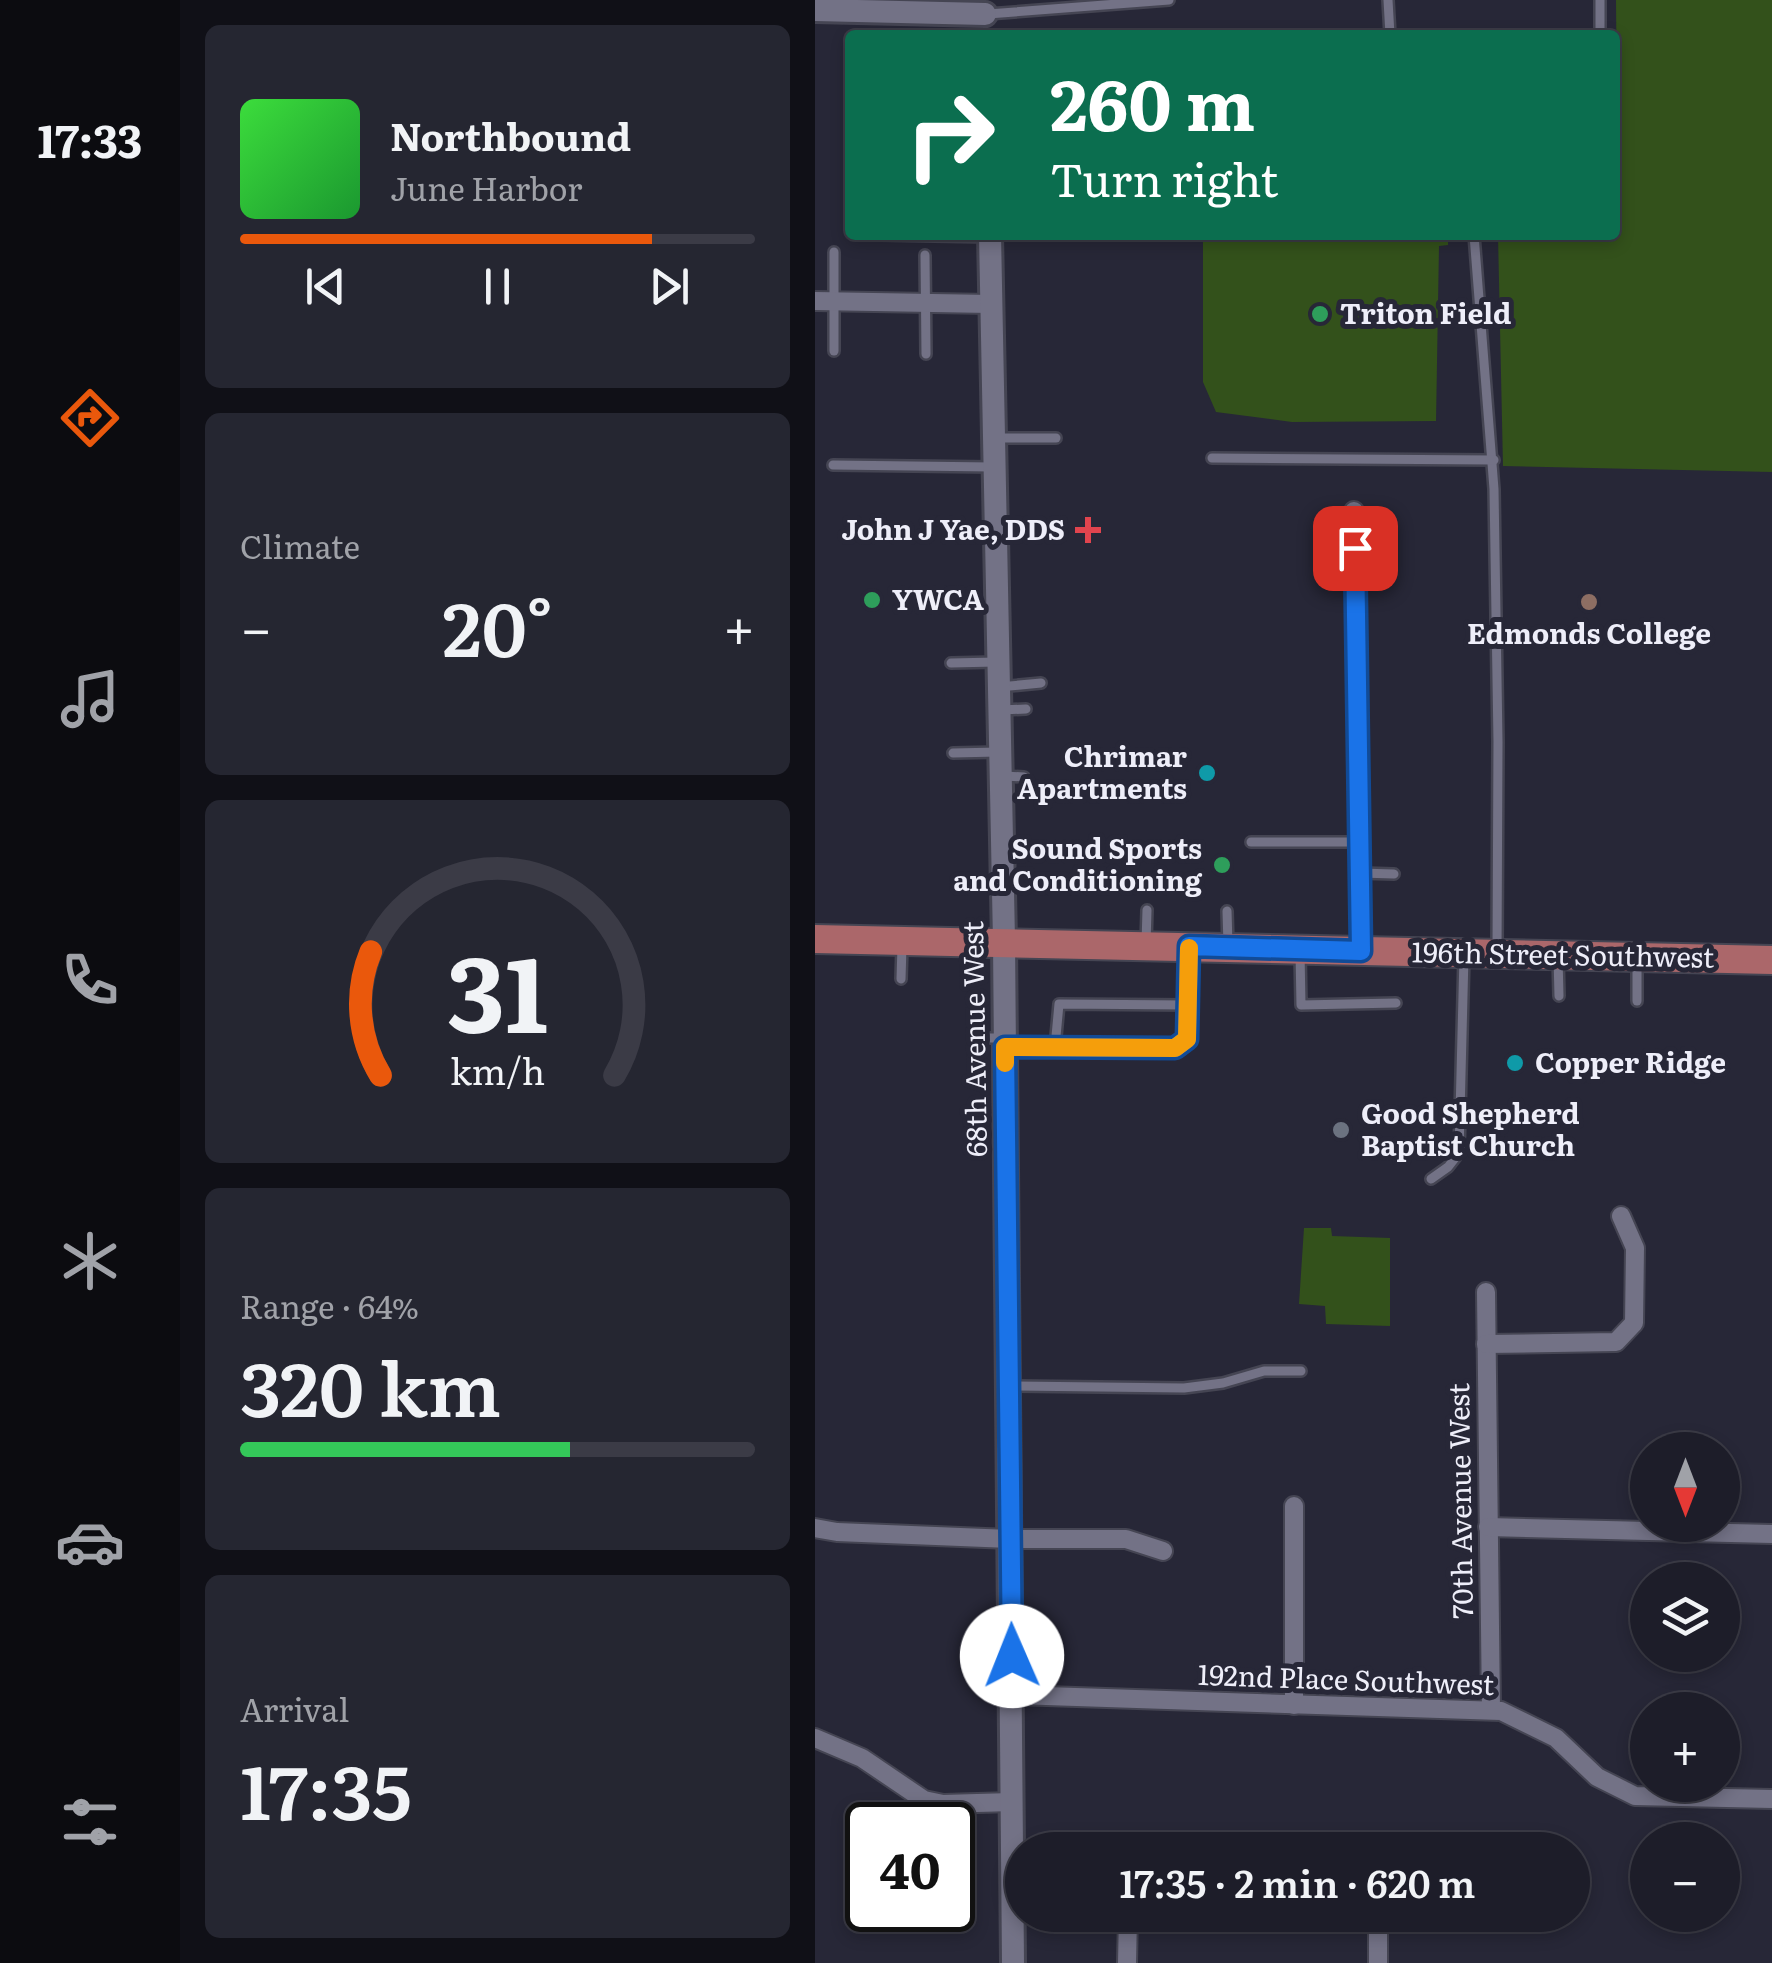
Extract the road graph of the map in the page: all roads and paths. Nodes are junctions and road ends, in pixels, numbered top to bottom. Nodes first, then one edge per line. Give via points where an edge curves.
1 (1169, 0) edge
2 (1388, 0) edge
3 (1600, 0) edge
4 (815, 10) edge
5 (985, 16) edge
6 (1390, 30) edge
7 (1601, 30) edge
8 (989, 240) edge
9 (1474, 240) edge
10 (834, 252) dead end
11 (925, 255) dead end
12 (825, 301) edge
13 (925, 303) junction
14 (991, 304) junction
15 (835, 351) dead end
16 (926, 354) dead end
17 (994, 438) junction
18 (1056, 438) dead end
19 (1212, 458) dead end
20 (1494, 460) junction
21 (833, 465) dead end
22 (995, 468) junction
23 (1354, 512) dead end
24 (999, 662) junction
25 (951, 663) dead end
26 (1041, 683) dead end
27 (999, 698) junction
28 (1026, 709) dead end
29 (1001, 752) junction
30 (953, 753) dead end
31 (1251, 842) dead end
32 (1359, 842) junction
33 (1360, 873) junction
34 (1393, 874) dead end
35 (1147, 910) dead end
36 (1227, 911) dead end
37 (815, 939) edge
38 (902, 940) junction
39 (1004, 942) junction
40 (1146, 945) junction
41 (1189, 946) junction
42 (1228, 948) junction
43 (1300, 950) junction
44 (1361, 951) junction
45 (1464, 953) junction
46 (1497, 954) junction
47 (1557, 954) junction
48 (1637, 956) junction
49 (1772, 960) edge
50 (901, 979) dead end
51 (1559, 996) dead end
52 (1637, 1001) dead end
53 (1396, 1003) dead end
54 (1188, 1006) junction
55 (979, 1038) dead end
56 (1005, 1042) junction
57 (1055, 1047) junction
58 (1431, 1179) dead end
59 (1621, 1216) dead end
60 (1486, 1292) dead end
61 (1486, 1344) junction
62 (1301, 1371) dead end
63 (1009, 1386) junction
64 (1294, 1506) dead end
65 (1488, 1527) junction
66 (815, 1528) edge
67 (1772, 1534) edge
68 (1010, 1539) junction
69 (1163, 1552) dead end
70 (1013, 1695) junction
71 (1294, 1705) junction
72 (1491, 1710) junction
73 (815, 1738) edge
74 (1772, 1798) edge
75 (1012, 1802) junction
76 (1014, 1832) edge
77 (1015, 1932) edge
78 (1127, 1932) edge
79 (1378, 1932) edge
80 (1013, 1963) edge
81 (1127, 1963) edge
82 (1378, 1963) edge

1 - 5 lane
2 - 6 lane
3 - 7 lane
4 - 5 street
8 - 14 street, 68th Avenue West
9 - 20 lane
10 - 12 lane
11 - 13 lane
12 - 13 street
12 - 15 lane
13 - 14 street
13 - 16 lane
14 - 17 street, 68th Avenue West
17 - 18 lane
17 - 22 street, 68th Avenue West
19 - 20 lane
20 - 46 lane
21 - 22 lane
22 - 24 street, 68th Avenue West
23 - 32 street
24 - 25 lane
24 - 27 street, 68th Avenue West
26 - 27 lane
27 - 28 lane
27 - 29 street, 68th Avenue West
29 - 30 lane
29 - 39 street, 68th Avenue West via 1013,776
31 - 32 lane
32 - 33 street
33 - 34 lane
33 - 44 street
35 - 40 lane
36 - 42 lane
37 - 38 main road, 196th Street Southwest
38 - 39 main road, 196th Street Southwest
38 - 50 lane
39 - 40 main road, 196th Street Southwest
39 - 56 street, 68th Avenue West
40 - 41 main road, 196th Street Southwest
41 - 42 main road, 196th Street Southwest
41 - 54 lane
42 - 43 main road, 196th Street Southwest
43 - 44 main road, 196th Street Southwest
43 - 53 lane via 1301,1005
44 - 45 main road, 196th Street Southwest
45 - 46 main road, 196th Street Southwest
45 - 58 lane via 1459,1153
46 - 47 main road, 196th Street Southwest
47 - 48 main road, 196th Street Southwest
47 - 51 lane
48 - 49 main road, 196th Street Southwest
48 - 52 lane
54 - 57 lane via 1187,1039 1175,1048
54 - 57 lane via 1059,1004
55 - 56 lane
56 - 57 lane
56 - 63 street, 68th Avenue West
59 - 61 street via 1635,1248 1634,1322 1616,1342
60 - 61 street, 70th Avenue West
61 - 65 street, 70th Avenue West
62 - 63 lane via 1264,1371 1184,1388
63 - 68 street, 68th Avenue West
64 - 71 street
65 - 67 street
65 - 72 street, 70th Avenue West
66 - 68 street
68 - 69 street via 1126,1539
68 - 70 street, 68th Avenue West
70 - 71 street, 192nd Place Southwest
70 - 75 street, 68th Avenue West
71 - 72 street, 192nd Place Southwest
72 - 74 street, 192nd Place Southwest via 1555,1738 1597,1778 1635,1796
73 - 75 street via 862,1758 924,1800
75 - 76 street, 68th Avenue West
77 - 80 street, 68th Avenue West
78 - 81 street
79 - 82 street

